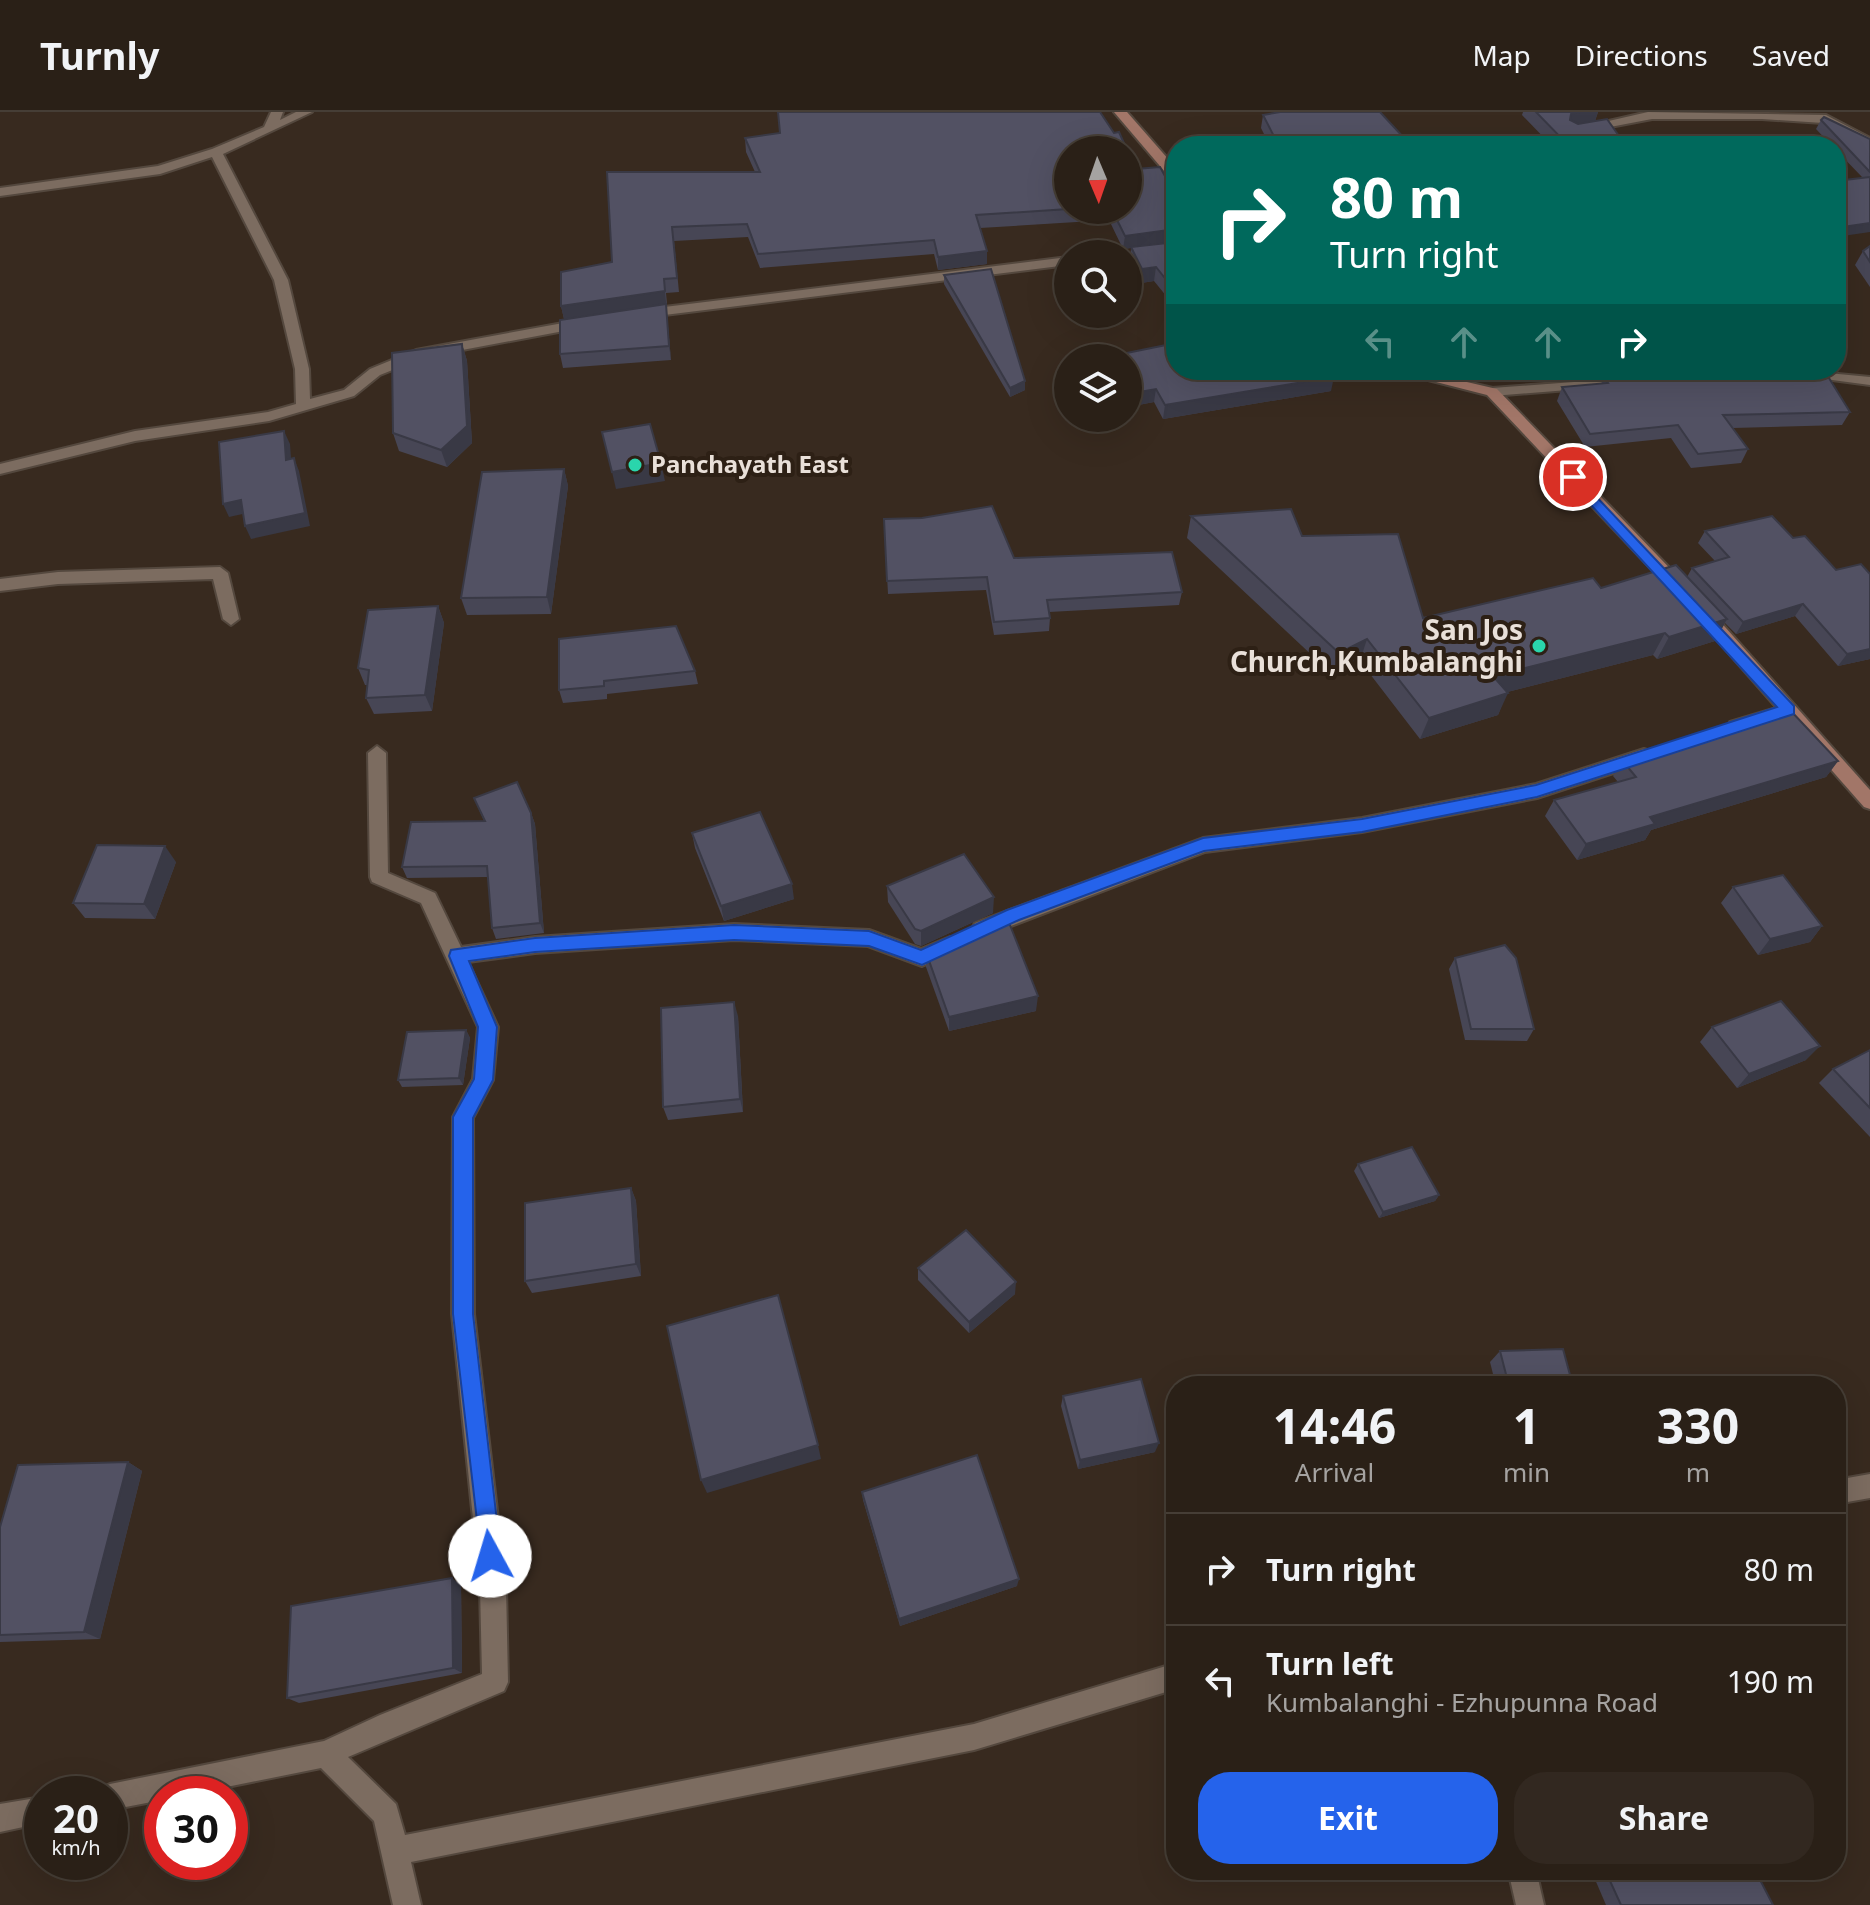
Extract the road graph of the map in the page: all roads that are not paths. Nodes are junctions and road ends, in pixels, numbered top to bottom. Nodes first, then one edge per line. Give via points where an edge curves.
1 (277, 112) edge
2 (306, 112) edge
3 (1120, 112) edge
4 (1761, 114) edge
5 (269, 129) junction
6 (1573, 130) edge
7 (1870, 143) edge
8 (216, 152) junction
9 (1166, 165) edge
10 (0, 192) edge
11 (1054, 263) edge
12 (630, 316) edge
13 (599, 320) edge
14 (1846, 378) edge
15 (1440, 380) edge
16 (1645, 380) edge
17 (1870, 381) edge
18 (1492, 392) junction
19 (303, 407) junction
20 (0, 469) edge
21 (0, 585) edge
22 (231, 619) dead end
23 (1789, 710) junction
24 (1715, 734) edge
25 (1670, 748) edge
26 (377, 753) dead end
27 (1870, 802) edge
28 (457, 956) junction
29 (1870, 1486) edge
30 (1846, 1490) edge
31 (1166, 1679) edge
32 (326, 1754) junction
33 (128, 1793) edge
34 (24, 1813) edge
35 (0, 1818) edge
36 (395, 1851) junction
37 (1524, 1880) edge
38 (407, 1905) edge
39 (1530, 1905) edge

1 - 5 street
2 - 5 street
3 - 9 main road
4 - 6 street via 1652,115
4 - 7 street via 1826,119
5 - 8 street
8 - 10 street via 160,170
8 - 19 street via 281,280 302,369
11 - 12 street
13 - 19 street via 421,353 375,372 349,393
14 - 17 street
15 - 18 main road
16 - 18 street
18 - 23 main road
19 - 20 street via 135,436
21 - 22 street via 220,573
23 - 24 street
23 - 27 main road
25 - 28 street via 1537,791 1362,825 1203,845 1013,915 922,958 869,938 734,932 535,945
26 - 28 street via 379,877 428,898
28 - 32 street via 488,1027 483,1080 463,1117 463,1314 493,1587 495,1682
29 - 30 street
31 - 36 street via 974,1737
32 - 33 street
32 - 36 street via 386,1814
34 - 35 street
36 - 38 street
37 - 39 street

